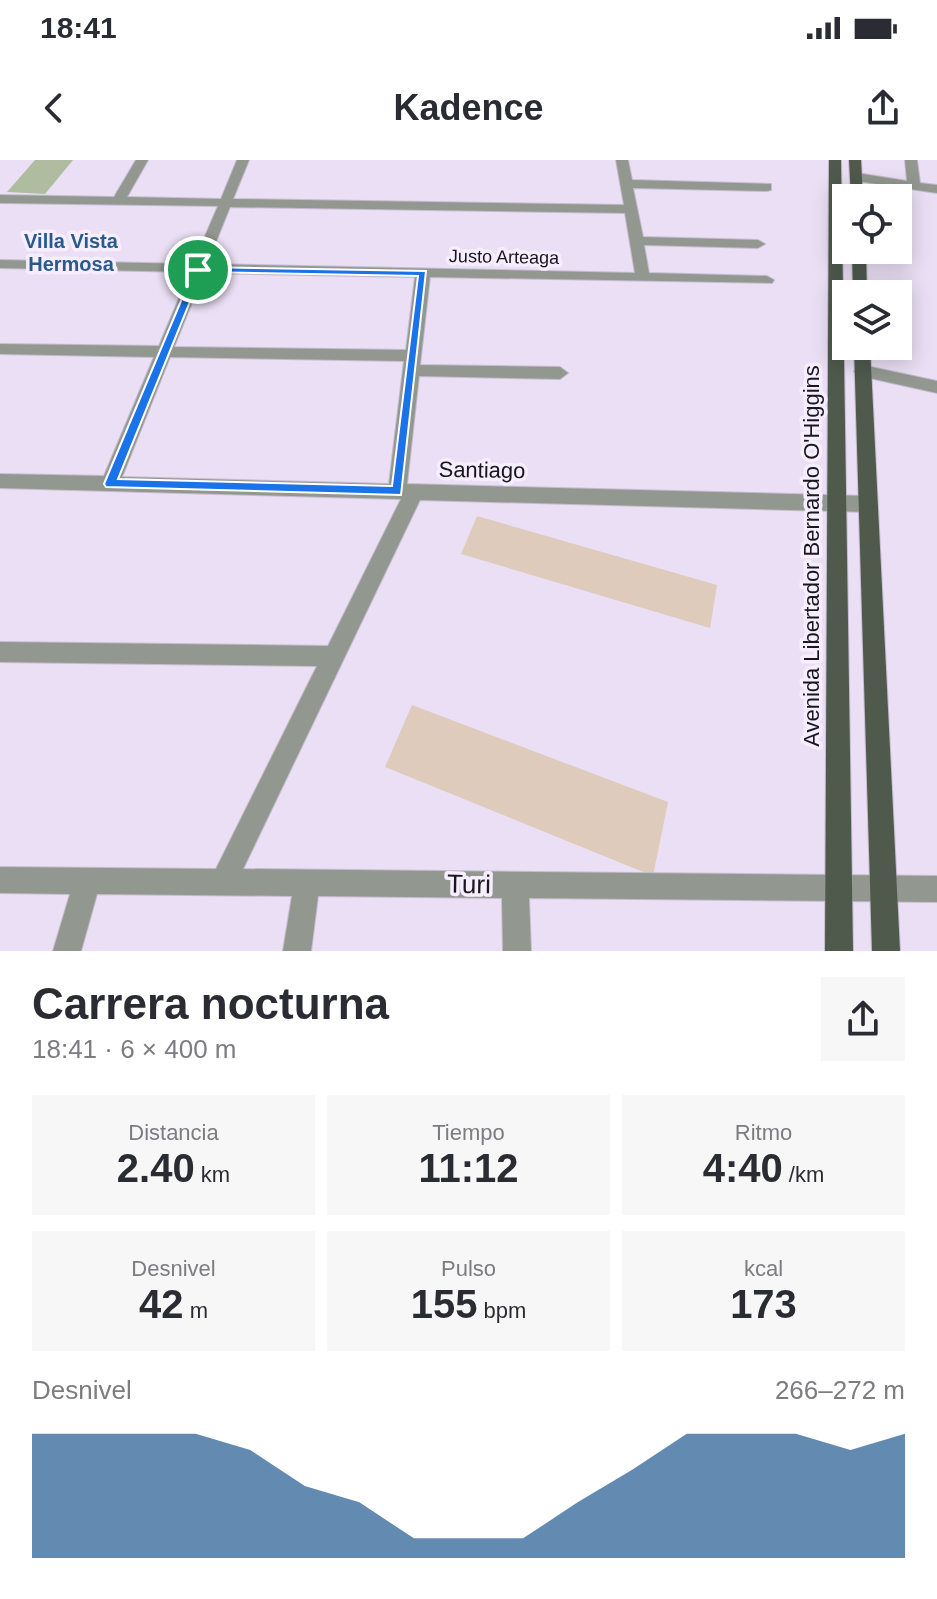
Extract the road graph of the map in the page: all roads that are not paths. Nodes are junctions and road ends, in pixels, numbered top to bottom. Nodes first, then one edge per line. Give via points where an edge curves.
1 (142, 160) edge
2 (243, 160) edge
3 (622, 160) edge
4 (835, 160) edge
5 (855, 160) edge
6 (911, 160) edge
7 (857, 177) junction
8 (626, 184) junction
9 (857, 184) edge
10 (914, 186) junction
11 (767, 187) dead end
12 (937, 189) edge
13 (0, 199) edge
14 (118, 201) junction
15 (226, 203) junction
16 (629, 209) junction
17 (637, 241) junction
18 (758, 244) dead end
19 (0, 264) edge
20 (198, 270) junction
21 (423, 273) junction
22 (643, 277) junction
23 (767, 280) dead end
24 (0, 349) edge
25 (164, 352) junction
26 (862, 360) edge
27 (412, 363) junction
28 (862, 371) junction
29 (560, 373) dead end
30 (937, 387) edge
31 (0, 481) edge
32 (110, 484) junction
33 (405, 492) junction
34 (837, 503) junction
35 (867, 504) junction
36 (0, 652) edge
37 (334, 656) junction
38 (0, 880) edge
39 (87, 881) junction
40 (223, 882) junction
41 (307, 883) junction
42 (515, 885) junction
43 (838, 889) junction
44 (884, 889) junction
45 (937, 889) edge
46 (67, 951) edge
47 (297, 951) edge
48 (517, 951) edge
49 (839, 951) edge
50 (886, 951) edge

1 - 14 street
2 - 15 street
3 - 8 street
4 - 34 main road, Avenida Libertador Bernardo O'Higgins
5 - 7 main road
6 - 10 street
7 - 9 main road
7 - 10 street
8 - 11 street
8 - 16 street
10 - 12 street
13 - 14 street
14 - 15 street
15 - 16 street
15 - 20 street
16 - 17 street
17 - 18 street
17 - 22 street
19 - 20 street, Justo Arteaga
20 - 21 street, Justo Arteaga
20 - 25 street
21 - 22 street, Justo Arteaga
21 - 27 street
22 - 23 street, Justo Arteaga
24 - 25 street
25 - 27 street
25 - 32 street
26 - 28 main road
27 - 29 street
27 - 33 street
28 - 30 street
28 - 35 main road
31 - 32 street, Santiago
32 - 33 street, Santiago
33 - 34 street, Santiago
33 - 37 street
34 - 35 street, Santiago
34 - 43 main road, Avenida Libertador Bernardo O'Higgins
35 - 44 main road
36 - 37 street
37 - 40 street
38 - 39 street, Turi
39 - 40 street, Turi
39 - 46 street
40 - 41 street, Turi
41 - 42 street, Turi
41 - 47 street
42 - 43 street, Turi
42 - 48 street
43 - 44 street, Turi
43 - 49 main road, Avenida Libertador Bernardo O'Higgins
44 - 45 street, Turi
44 - 50 main road

